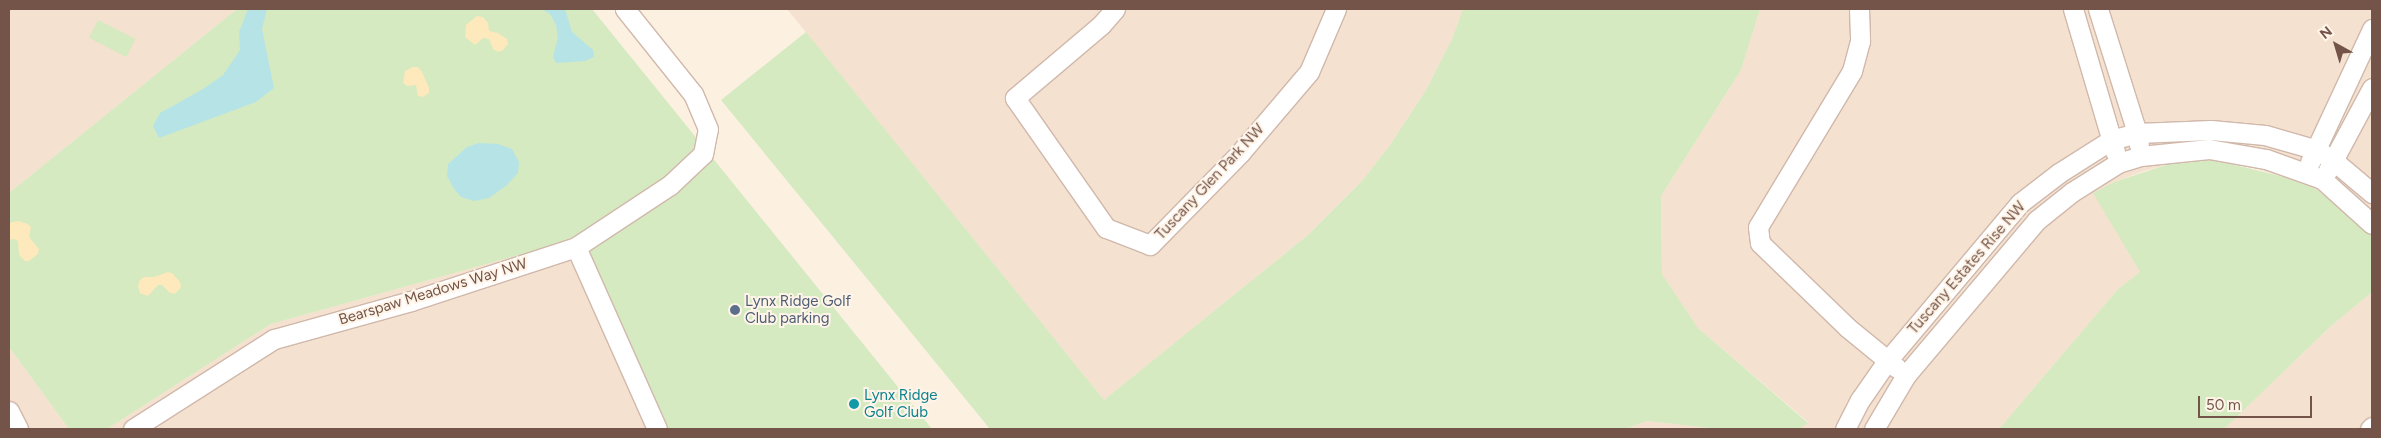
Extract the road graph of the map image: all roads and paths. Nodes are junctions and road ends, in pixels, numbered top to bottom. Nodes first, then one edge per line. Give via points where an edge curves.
1 (625, 9) edge
2 (1115, 9) edge
3 (1336, 9) edge
4 (1860, 9) edge
5 (2073, 9) edge
6 (2098, 9) edge
7 (2372, 29) edge
8 (2372, 88) edge
9 (2137, 133) junction
10 (2111, 140) junction
11 (2317, 150) junction
12 (2141, 156) junction
13 (2334, 161) junction
14 (2118, 162) junction
15 (2313, 175) junction
16 (2372, 193) edge
17 (2372, 224) edge
18 (576, 247) junction
19 (1887, 361) junction
20 (1906, 375) junction
21 (9, 411) edge
22 (18, 429) edge
23 (133, 429) edge
24 (656, 429) edge
25 (1845, 429) edge
26 (1874, 429) edge

1 - 18 street, Bearspaw Meadows Way NW via 693,94 708,129 703,154 670,185
2 - 3 street, Tuscany Glen Park NW via 1101,25 1015,98 1106,228 1150,245 1240,153 1309,72
4 - 19 street via 1860,41 1852,72 1758,227 1760,243
5 - 10 street
6 - 9 street
7 - 11 street
8 - 13 street
9 - 10 street, Tuscany Estates Rise NW
9 - 11 street, Tuscany Estates Rise NW via 2210,130 2265,135
9 - 12 street
10 - 14 street
10 - 19 street, Tuscany Estates Rise NW via 2020,203
11 - 13 street, Tuscany Estates Rise NW
11 - 15 street
12 - 14 street, Tuscany Estates Rise NW
12 - 15 street, Tuscany Estates Rise NW via 2209,149 2266,159
13 - 15 street
13 - 16 street, Tuscany Estates Rise NW
14 - 20 street, Tuscany Estates Rise NW via 2037,220
15 - 17 street, Tuscany Estates Rise NW
18 - 23 street, Bearspaw Meadows Way NW via 411,301 274,339
18 - 24 street
19 - 20 street
19 - 25 street, Tuscany Estates Rise NW
20 - 26 street, Tuscany Estates Rise NW
21 - 22 street

